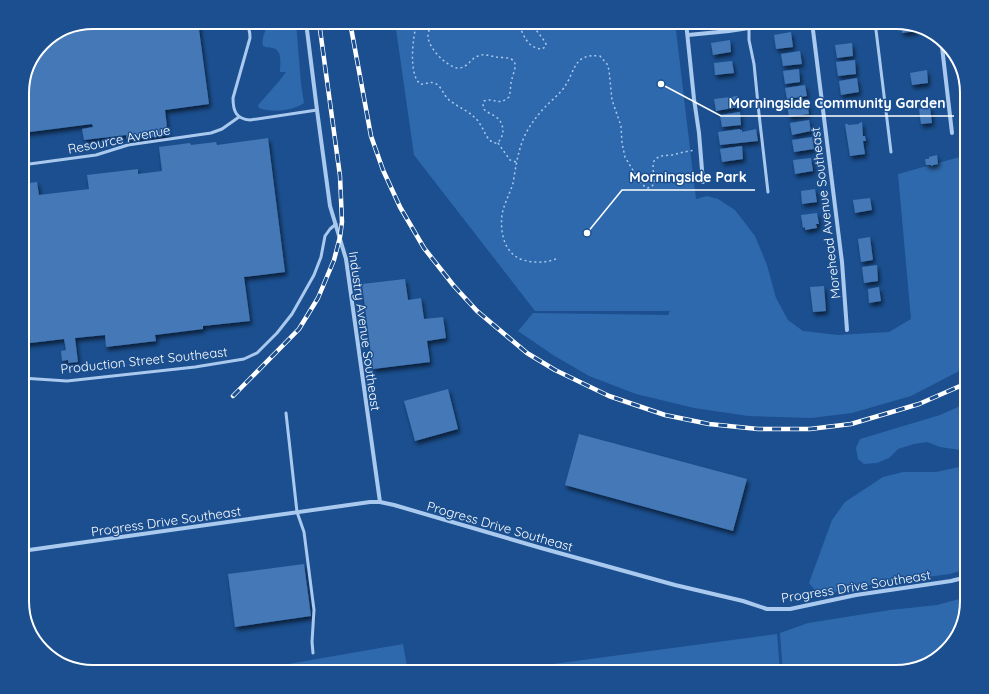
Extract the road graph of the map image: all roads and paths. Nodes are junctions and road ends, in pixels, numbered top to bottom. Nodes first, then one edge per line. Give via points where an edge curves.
1 (249, 29) edge
2 (307, 29) edge
3 (415, 29) edge
4 (430, 29) edge
5 (520, 29) edge
6 (536, 29) edge
7 (687, 29) edge
8 (745, 29) edge
9 (750, 29) edge
10 (813, 29) edge
11 (876, 29) edge
12 (688, 35) junction
13 (942, 49) edge
14 (317, 110) junction
15 (239, 117) junction
16 (952, 133) dead end
17 (498, 143) junction
18 (700, 149) junction
19 (891, 152) dead end
20 (516, 162) junction
21 (29, 164) edge
22 (703, 182) dead end
23 (768, 192) dead end
24 (336, 224) junction
25 (556, 259) dead end
26 (847, 330) dead end
27 (29, 378) edge
28 (286, 413) dead end
29 (380, 502) junction
30 (297, 512) junction
31 (29, 550) edge
32 (960, 579) edge
33 (313, 653) dead end

1 - 15 lane via 250,38 233,98 235,111
2 - 14 street, Industry Avenue Southeast
3 - 17 path via 413,73 417,81 420,84 437,84 449,100 477,120 493,143
4 - 17 path via 428,36 431,47 451,66 465,66 481,54 514,61 515,70 509,97 502,102 487,100 483,104 483,108 497,118 502,126 502,137
5 - 6 path via 528,43 542,49 546,44
7 - 12 street
8 - 12 street
9 - 23 lane via 749,40
10 - 26 street, Morehead Avenue Southeast via 842,262
11 - 19 lane
12 - 18 street
13 - 16 street
14 - 15 lane via 250,120
14 - 24 street, Industry Avenue Southeast via 330,206
15 - 21 lane, Resource Avenue via 211,133 128,145 96,155
17 - 20 path via 510,160
18 - 20 path via 657,158 653,165 654,184 648,188 644,186 625,156 621,126 612,100 609,70 600,56 596,56 579,60 564,88 543,109 526,133
18 - 22 street
20 - 25 path via 510,192 502,214 502,236 507,248 519,258 537,262
24 - 27 lane, Production Street Southeast via 325,236 322,257 292,314 257,352 244,359 67,381
24 - 29 street, Industry Avenue Southeast via 346,259
28 - 30 lane
29 - 30 street, Progress Drive Southeast
29 - 32 street, Progress Drive Southeast via 675,585 743,601 767,610 790,609 856,595
30 - 31 street, Progress Drive Southeast
30 - 33 lane via 304,532 314,610

